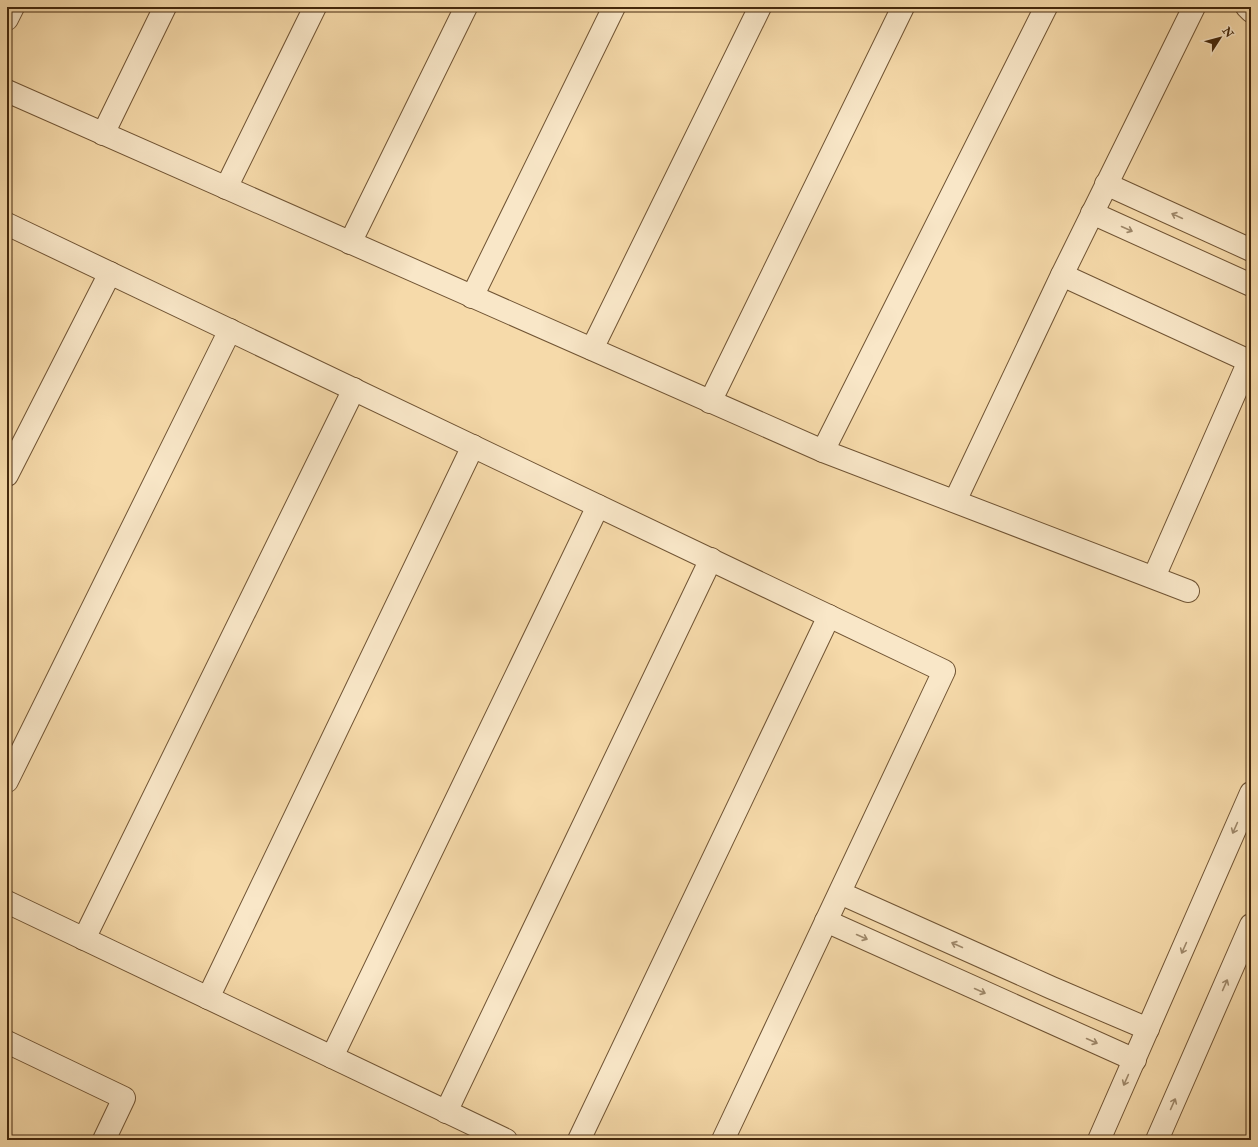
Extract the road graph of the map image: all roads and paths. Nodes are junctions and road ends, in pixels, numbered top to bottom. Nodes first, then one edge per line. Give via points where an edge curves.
1 (13, 7) edge
2 (165, 7) edge
3 (315, 7) edge
4 (466, 7) edge
5 (614, 7) edge
6 (760, 7) edge
7 (904, 7) edge
8 (1046, 7) edge
9 (1194, 7) edge
10 (1247, 7) edge
11 (1251, 11) edge
12 (7, 20) edge
13 (7, 91) edge
14 (103, 134) junction
15 (1106, 184) junction
16 (226, 188) junction
17 (1092, 213) junction
18 (7, 224) edge
19 (1197, 226) junction
20 (350, 243) junction
21 (1251, 250) edge
22 (1184, 255) junction
23 (110, 273) junction
24 (1062, 275) junction
25 (1251, 284) edge
26 (472, 297) junction
27 (230, 330) junction
28 (592, 350) junction
29 (354, 389) junction
30 (710, 402) junction
31 (473, 446) junction
32 (823, 451) junction
33 (7, 475) edge
34 (954, 501) junction
35 (598, 506) junction
36 (711, 559) junction
37 (1154, 577) junction
38 (1188, 591) dead end
39 (829, 616) junction
40 (7, 781) edge
41 (1251, 793) edge
42 (840, 893) junction
43 (7, 902) edge
44 (826, 921) junction
45 (1251, 926) edge
46 (84, 939) junction
47 (1052, 988) junction
48 (208, 998) junction
49 (1039, 1017) junction
50 (1148, 1029) junction
51 (7, 1042) edge
52 (332, 1057) junction
53 (1134, 1060) junction
54 (446, 1112) junction
55 (104, 1140) edge
56 (506, 1140) edge
57 (579, 1140) edge
58 (723, 1140) edge
59 (1100, 1140) edge
60 (1157, 1140) edge

1 - 12 street
2 - 14 street
3 - 16 street
4 - 20 street
5 - 26 street
6 - 28 street
7 - 30 street
8 - 32 street
9 - 15 street
10 - 11 street
13 - 14 street
14 - 16 street
15 - 17 street
19 -> 15 street
16 - 20 street
17 -> 22 street
17 - 24 street
18 - 23 street
19 - 21 street
19 - 22 street
20 - 26 street
22 - 25 street
23 - 27 street
23 - 33 street
24 - 34 street
24 - 37 street via 1249,361
26 - 28 street
27 - 29 street
27 - 40 street
28 - 30 street
29 - 31 street
29 - 46 street
30 - 32 street
31 - 35 street
31 - 48 street
32 - 34 street
34 - 37 street
35 - 36 street
35 - 52 street
36 - 39 street
36 - 54 street
37 - 38 street
39 - 42 street via 944,671
39 - 57 street
41 -> 50 street
42 - 44 street
47 -> 42 street
43 - 46 street
44 -> 49 street
44 - 58 street
60 -> 45 street
46 - 48 street
47 - 49 street
47 - 50 street
48 - 52 street
49 -> 53 street
50 - 53 street
51 - 55 street via 124,1098
52 - 54 street
53 -> 59 street
54 - 56 street

